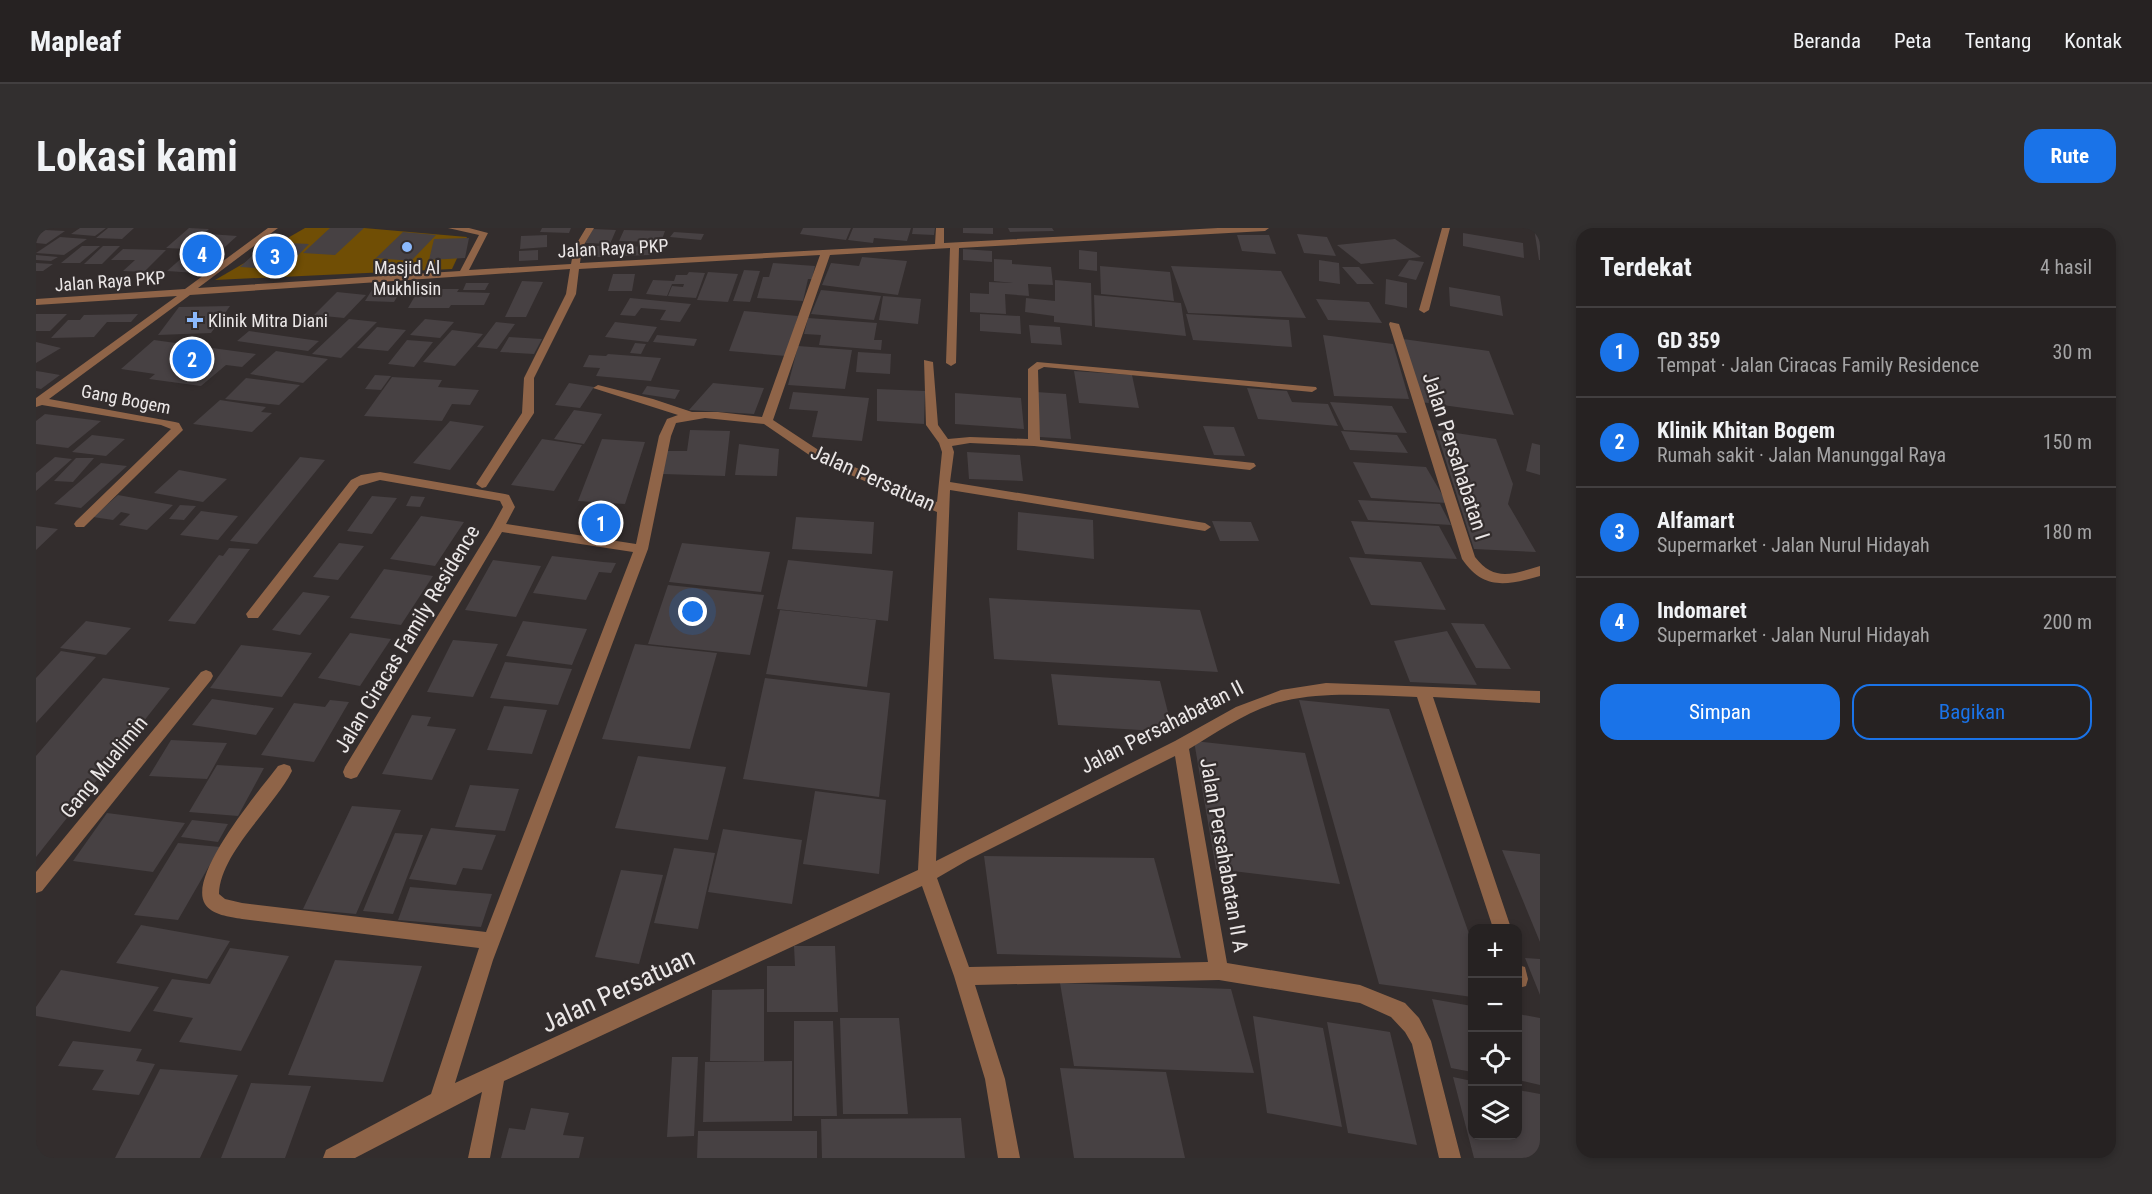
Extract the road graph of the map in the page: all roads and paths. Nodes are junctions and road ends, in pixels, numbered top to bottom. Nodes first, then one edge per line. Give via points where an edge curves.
1 (274, 228) edge
2 (452, 228) edge
3 (590, 228) edge
4 (940, 228) edge
5 (1265, 228) edge
6 (1446, 228) edge
7 (1112, 232) edge
8 (955, 245) junction
9 (939, 246) junction
10 (826, 252) junction
11 (577, 266) junction
12 (463, 274) junction
13 (188, 293) junction
14 (36, 302) edge
15 (1424, 310) dead end
16 (1394, 324) dead end
17 (928, 362) dead end
18 (951, 363) dead end
19 (598, 388) dead end
20 (1312, 389) dead end
21 (38, 402) edge
22 (690, 415) junction
23 (767, 421) junction
24 (945, 443) junction
25 (1034, 443) junction
26 (1250, 466) dead end
27 (482, 484) dead end
28 (944, 485) junction
29 (944, 510) junction
30 (80, 524) dead end
31 (498, 527) junction
32 (1205, 527) dead end
33 (641, 549) junction
34 (1540, 571) edge
35 (253, 614) dead end
36 (206, 676) dead end
37 (1424, 691) junction
38 (1540, 698) edge
39 (1181, 746) junction
40 (284, 771) dead end
41 (351, 772) dead end
42 (962, 855) joint
43 (927, 875) junction
44 (36, 885) edge
45 (1501, 924) edge
46 (492, 941) junction
47 (1219, 971) junction
48 (963, 976) junction
49 (495, 1076) junction
50 (439, 1101) junction
51 (334, 1158) edge
52 (479, 1158) edge
53 (1010, 1158) edge
54 (1450, 1158) edge

1 - 13 street
2 - 12 street via 484,232
3 - 11 street via 578,248
4 - 9 street
5 - 7 street, Jalan Raya PKP
6 - 15 street
7 - 8 street, Jalan Raya PKP
8 - 9 street, Jalan Raya PKP
8 - 18 street
9 - 10 street, Jalan Raya PKP
10 - 11 street, Jalan Raya PKP
10 - 23 street
11 - 12 street, Jalan Raya PKP
11 - 27 street via 571,294 529,378 528,413
12 - 13 street, Jalan Raya PKP
13 - 14 street, Jalan Raya PKP
13 - 21 street
16 - 34 street, Jalan Persahabatan I via 1469,559 1482,574 1499,578
17 - 24 street via 932,425
19 - 22 street
20 - 25 street via 1037,365 1033,369
21 - 30 street, Gang Bogem via 168,423 177,430
22 - 23 street
22 - 33 street via 671,421 665,436
23 - 29 street, Jalan Persatuan via 822,458
24 - 25 street
24 - 28 street via 948,452
25 - 26 street
28 - 29 street
28 - 32 street
29 - 43 street, Jalan Persatuan
31 - 33 street, Jalan Ciracas Family Residence
31 - 35 street, Jalan Ciracas Family Residence via 509,507 505,498 380,476 365,478 355,483
31 - 41 street, Jalan Ciracas Family Residence
33 - 46 street
36 - 44 street, Gang Mualimin
37 - 38 street, Jalan Persahabatan II
37 - 39 street, Jalan Persahabatan II via 1326,689 1281,696 1240,711
37 - 45 street
39 - 42 street, Jalan Persahabatan II
39 - 47 street, Jalan Persahabatan II A
40 - 46 street via 213,873 209,885 213,902 242,911
42 - 43 street, Jalan Persatuan
43 - 48 street
43 - 49 street, Jalan Persatuan
46 - 50 street
47 - 48 street, Jalan Persahabatan II A
47 - 54 street, Jalan Persahabatan II A via 1360,994 1398,1010 1421,1041
48 - 53 street via 995,1079
49 - 50 street, Jalan Persatuan
49 - 52 street
50 - 51 street, Jalan Persatuan

